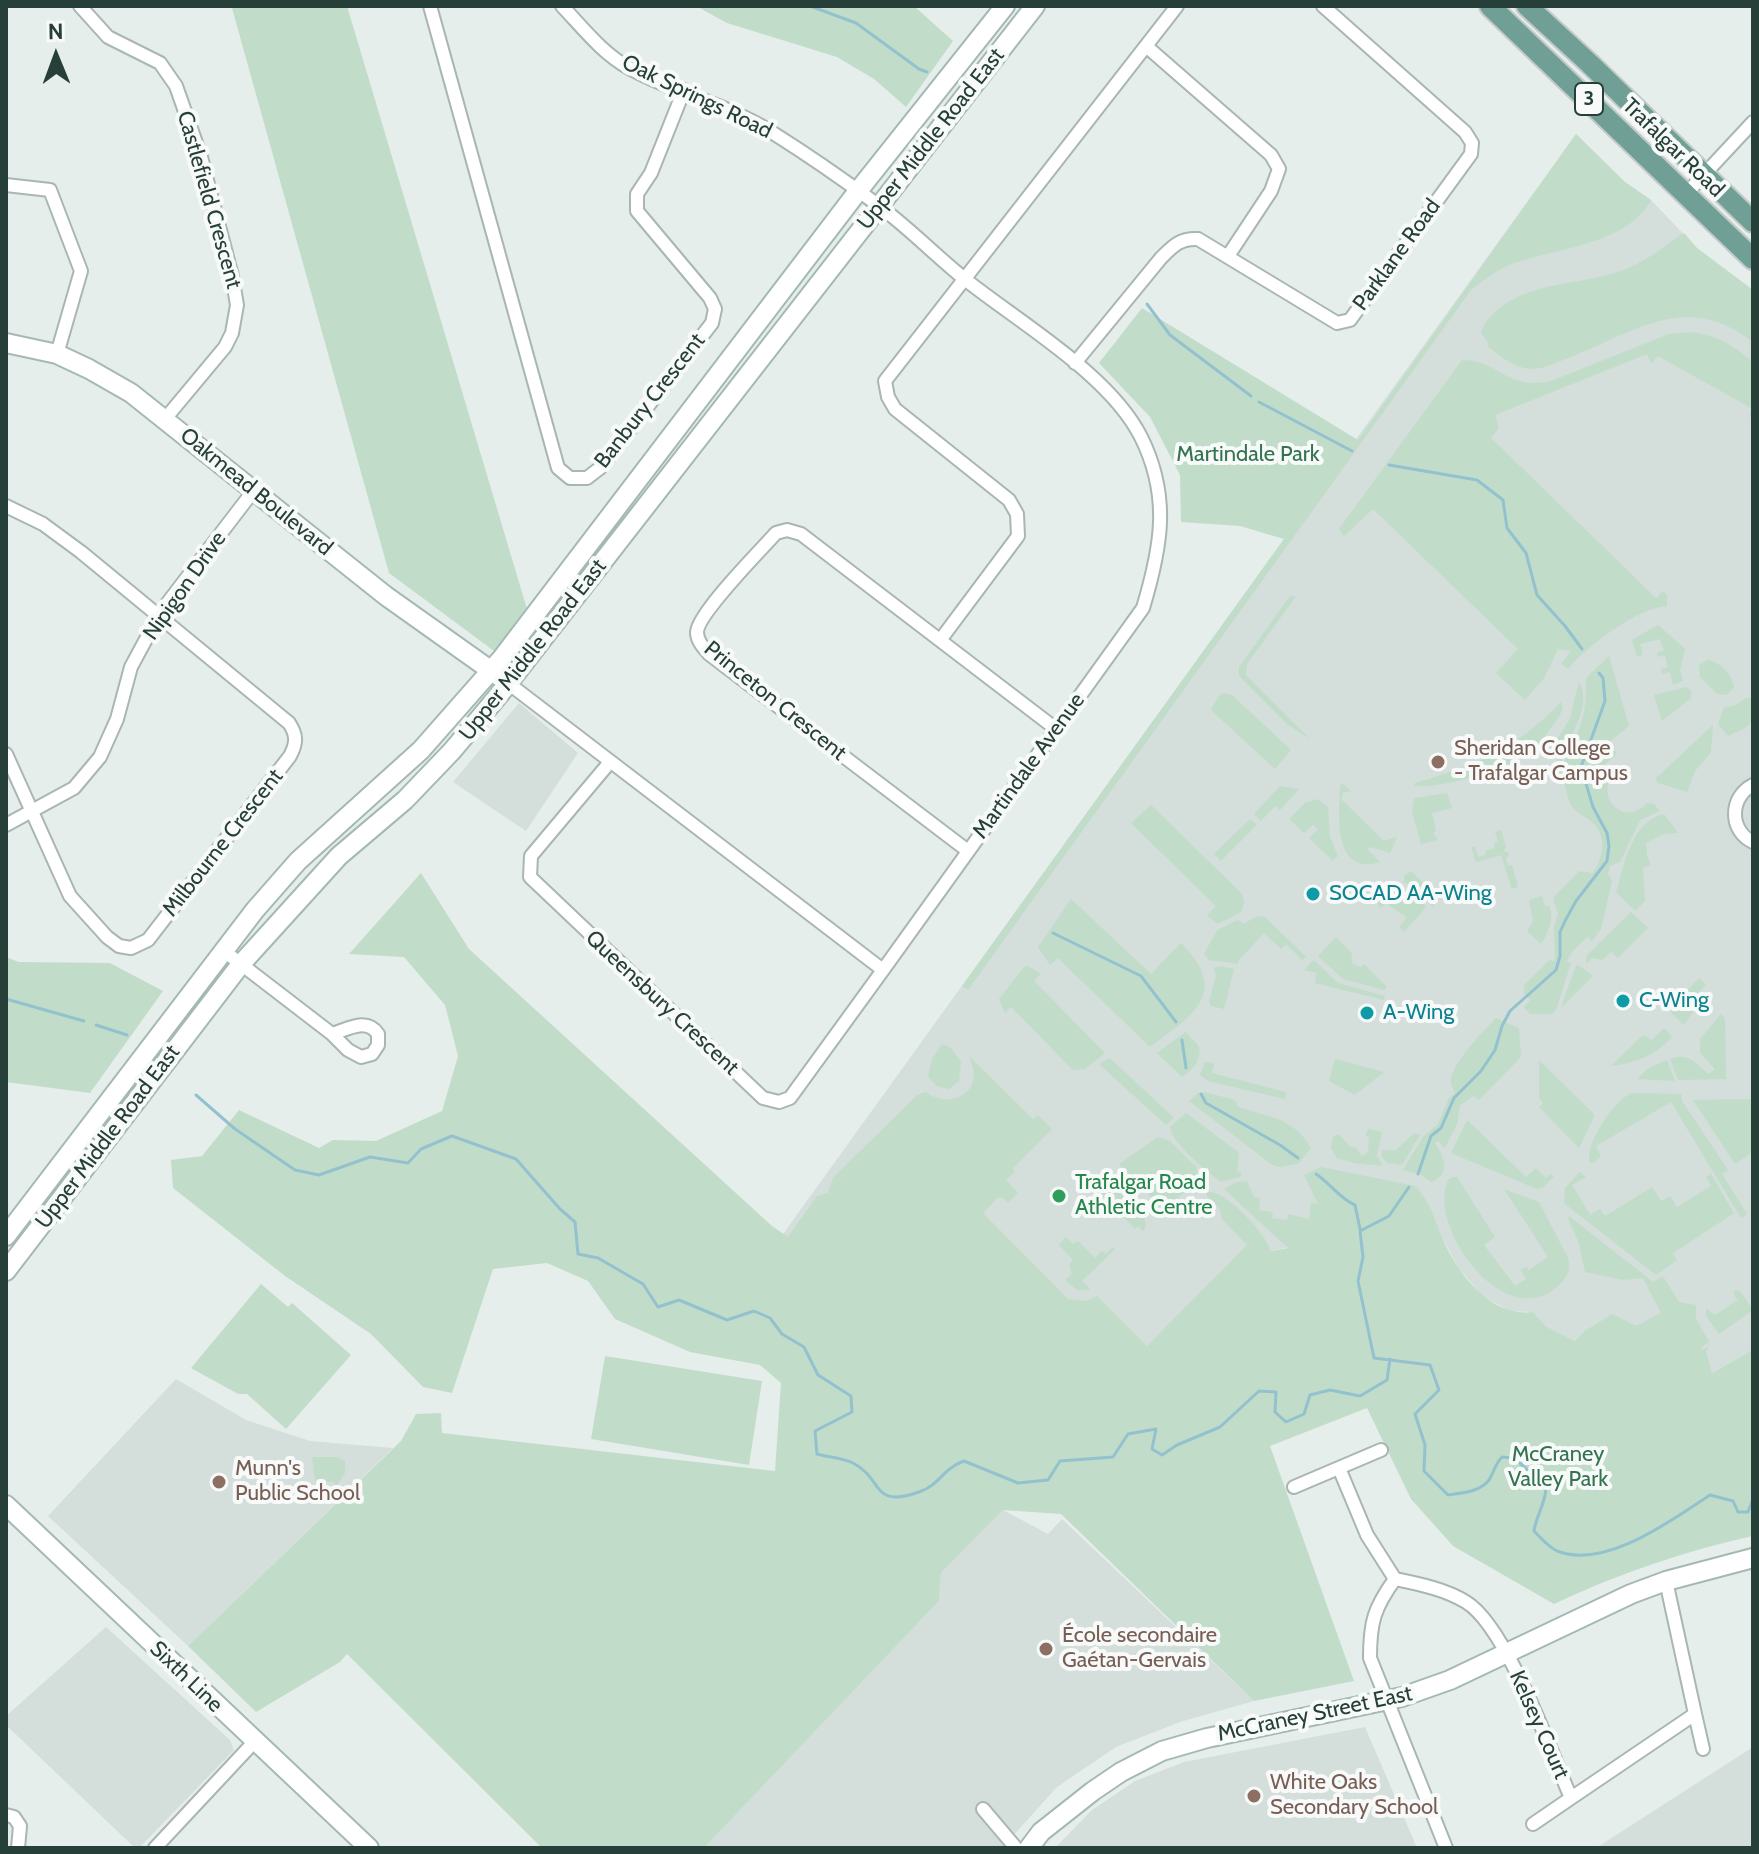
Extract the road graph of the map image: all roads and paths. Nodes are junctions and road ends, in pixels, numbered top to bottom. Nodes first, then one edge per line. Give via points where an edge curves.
1 (80, 6) edge
2 (430, 6) edge
3 (562, 6) edge
4 (1005, 6) edge
5 (1035, 6) edge
6 (1177, 6) edge
7 (1323, 6) edge
8 (1490, 6) edge
9 (1527, 6) edge
10 (1146, 46) junction
11 (684, 90) junction
12 (1753, 122) edge
13 (1705, 175) junction
14 (6, 185) edge
15 (858, 191) junction
16 (1686, 194) junction
17 (879, 206) junction
18 (1753, 222) edge
19 (1228, 256) junction
20 (1753, 259) edge
21 (964, 279) junction
22 (6, 343) edge
23 (57, 354) junction
24 (1075, 363) junction
25 (165, 419) junction
26 (254, 490) junction
27 (6, 506) edge
28 (159, 617) junction
29 (941, 639) junction
30 (491, 670) junction
31 (508, 683) junction
32 (1056, 729) junction
33 (6, 754) edge
34 (610, 762) junction
35 (1753, 785) edge
36 (32, 813) junction
37 (6, 825) edge
38 (1753, 842) edge
39 (968, 851) junction
40 (224, 951) junction
41 (241, 964) junction
42 (883, 970) junction
43 (332, 1034) dead end
44 (6, 1236) edge
45 (6, 1271) edge
46 (1381, 1450) dead end
47 (1339, 1468) junction
48 (1294, 1487) dead end
49 (6, 1505) edge
50 (1753, 1558) edge
51 (1395, 1579) junction
52 (1666, 1581) junction
53 (1506, 1653) junction
54 (1387, 1702) junction
55 (1695, 1714) junction
56 (255, 1741) junction
57 (1703, 1749) dead end
58 (1571, 1798) junction
59 (983, 1809) dead end
60 (6, 1815) edge
61 (1533, 1824) dead end
62 (14, 1845) edge
63 (155, 1848) edge
64 (369, 1848) edge
65 (1016, 1848) edge
66 (1029, 1848) edge
67 (1446, 1848) edge

1 - 25 street, Castlefield Crescent via 108,37 160,63 176,86 232,276 237,305 232,333
2 - 11 street, Banbury Crescent via 558,468 570,478 587,478 600,468 712,323 715,309 710,298 637,211 637,194 651,173
3 - 11 street, Oak Springs Road via 628,68
4 - 15 main road, Upper Middle Road East
5 - 17 main road, Upper Middle Road East
6 - 10 street
7 - 19 street, Parklane Road via 1465,132 1471,154 1350,320 1337,323
8 - 16 main road, Trafalgar Road / 3
9 - 13 main road, Trafalgar Road / 3
10 - 19 street via 1271,155 1279,169 1271,191
10 - 21 street
11 - 15 street, Oak Springs Road via 771,131
12 - 13 street
13 - 16 street
13 - 18 main road, Trafalgar Road / 3
14 - 23 street via 50,190 81,271
15 - 17 street, Oak Springs Road
15 - 30 main road, Upper Middle Road East
16 - 20 main road, Trafalgar Road / 3
17 - 21 street, Martindale Avenue
17 - 31 main road, Upper Middle Road East
19 - 24 street, Parklane Road via 1198,239 1176,243
21 - 24 street, Martindale Avenue
21 - 29 street via 885,381 895,409 1009,500 1017,514 1018,536
22 - 23 main road, Oakmead Boulevard
23 - 25 main road, Oakmead Boulevard via 131,393
24 - 32 street, Martindale Avenue via 1122,409 1141,437 1159,498 1161,533 1143,608
25 - 26 main road, Oakmead Boulevard
26 - 28 street, Nipigon Drive
26 - 30 main road, Oakmead Boulevard via 386,596
27 - 28 street, Milbourne Crescent via 43,524
28 - 36 street, Nipigon Drive via 131,667 100,757 74,788
28 - 36 street, Milbourne Crescent via 289,723 296,733 290,756 148,940 131,948 107,937 70,896
29 - 32 street, Princeton Crescent
29 - 39 street, Princeton Crescent via 801,534 787,530 776,533 697,629 709,654
30 - 31 main road, Oakmead Boulevard
30 - 40 main road, Upper Middle Road East via 421,750 298,861
31 - 34 street
31 - 41 main road, Upper Middle Road East via 452,751 339,856
32 - 39 street, Martindale Avenue
33 - 36 street, Milbourne Crescent
34 - 42 street
34 - 42 street, Queensbury Crescent via 531,856 530,877 763,1098 790,1098
35 - 38 street via 1739,797 1735,815 1740,833
36 - 37 street, Nipigon Drive
39 - 42 street, Martindale Avenue
40 - 41 street
40 - 44 main road, Upper Middle Road East
41 - 43 street
41 - 45 main road, Upper Middle Road East
46 - 47 street
47 - 48 street
47 - 51 street via 1367,1535
49 - 56 main road, Sixth Line
50 - 52 main road, McCraney Street East
51 - 53 street, Kelsey Court via 1428,1585 1467,1602 1486,1620
51 - 54 street via 1377,1604 1370,1630 1370,1658
52 - 53 main road, McCraney Street East
52 - 55 street
53 - 54 main road, McCraney Street East
53 - 58 street, Kelsey Court
54 - 66 main road, McCraney Street East via 1162,1751 1093,1791
54 - 67 street
55 - 57 street
55 - 58 street, Kelsey Court
56 - 63 street
56 - 64 main road, Sixth Line
58 - 61 street, Kelsey Court
59 - 65 street
60 - 62 street via 20,1826

